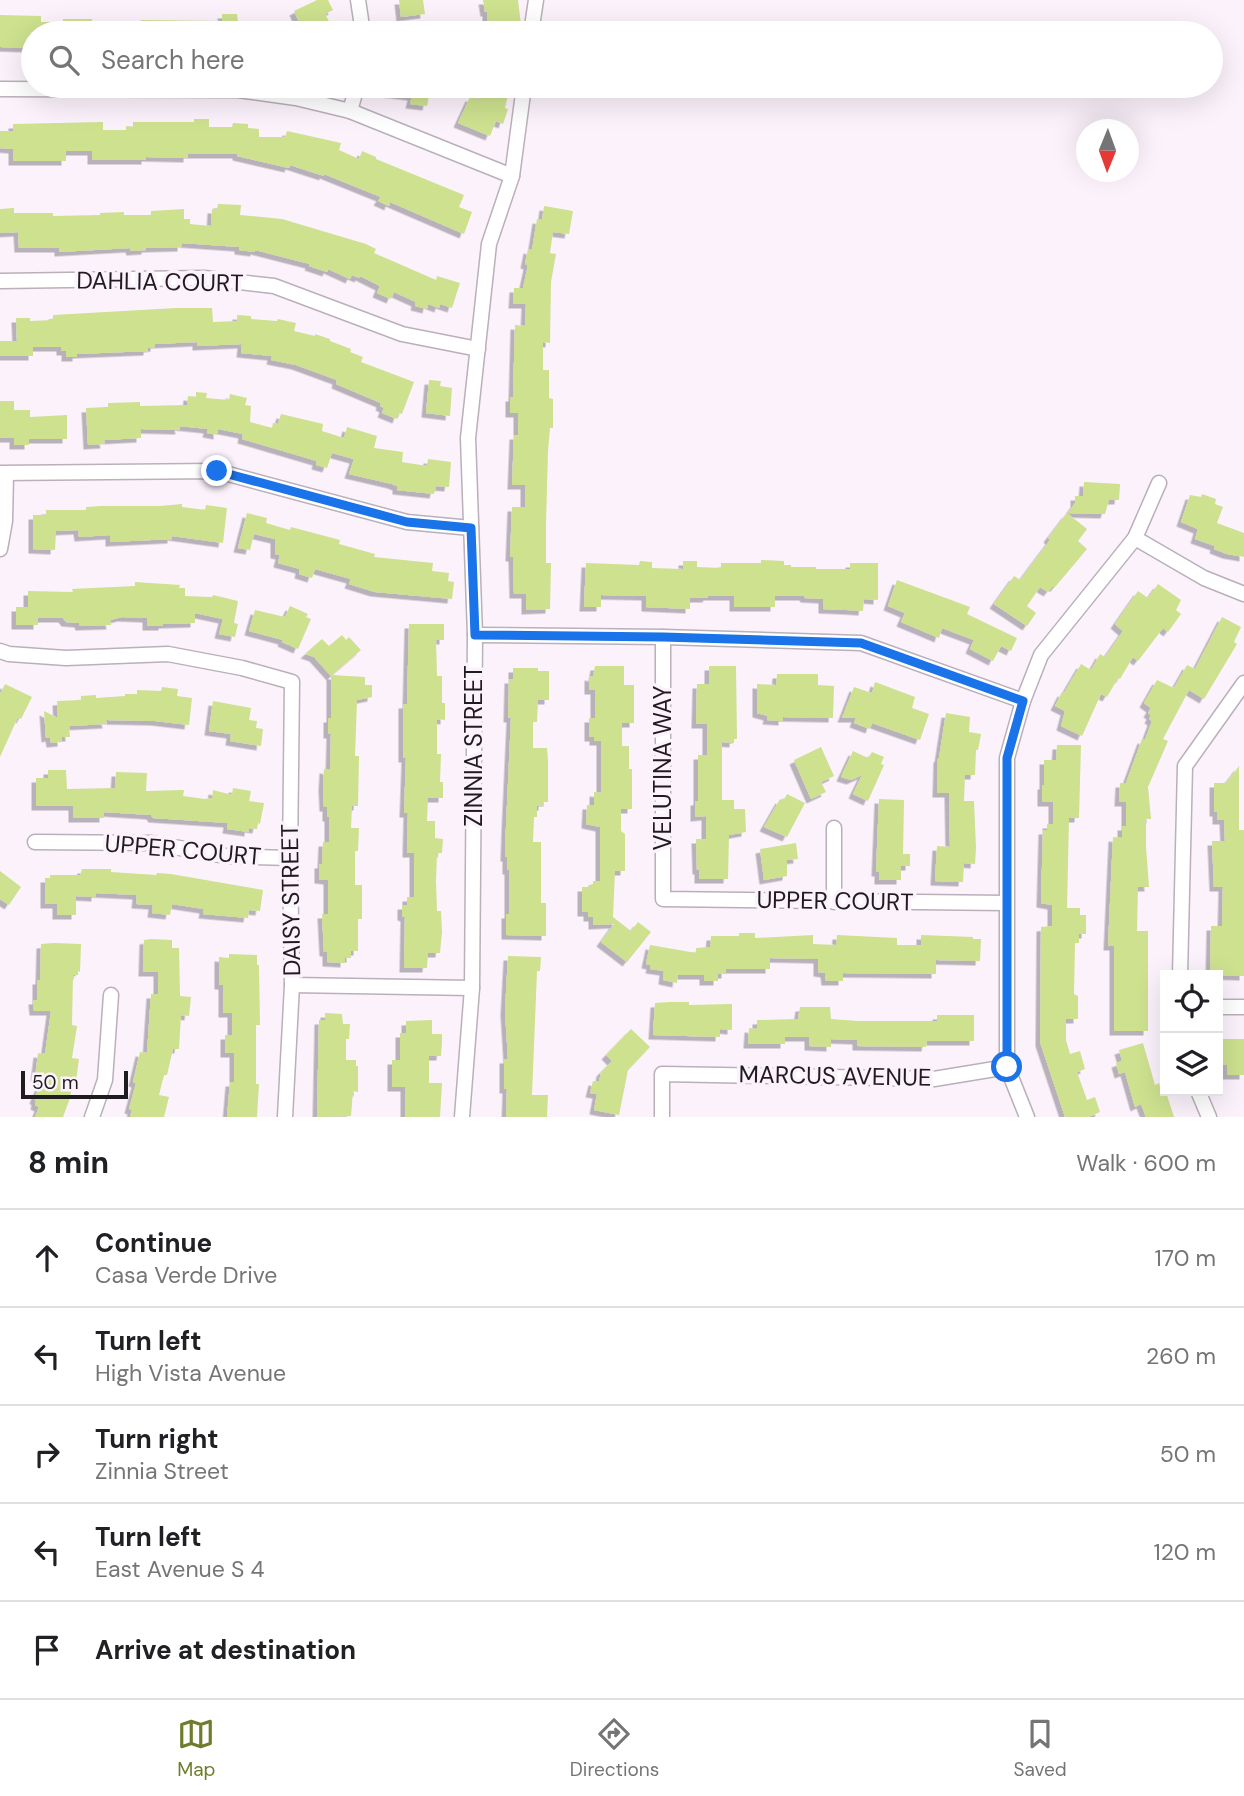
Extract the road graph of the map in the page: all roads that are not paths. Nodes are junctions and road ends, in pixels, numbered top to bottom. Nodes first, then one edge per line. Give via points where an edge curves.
1 (358, 0) edge
2 (536, 0) edge
3 (361, 21) edge
4 (533, 21) edge
5 (0, 89) edge
6 (21, 89) edge
7 (296, 98) edge
8 (354, 98) edge
9 (522, 98) edge
10 (350, 111) junction
11 (512, 176) junction
12 (0, 281) edge
13 (478, 349) junction
14 (3, 474) edge
15 (1159, 484) dead end
16 (471, 528) junction
17 (1135, 538) junction
18 (0, 549) edge
19 (1244, 594) edge
20 (475, 635) junction
21 (663, 637) junction
22 (0, 651) edge
23 (1244, 683) edge
24 (1023, 701) junction
25 (834, 828) dead end
26 (35, 842) dead end
27 (290, 858) junction
28 (663, 899) joint
29 (834, 902) junction
30 (1006, 903) junction
31 (1180, 970) edge
32 (292, 985) junction
33 (472, 988) junction
34 (111, 996) dead end
35 (1223, 1007) edge
36 (1244, 1007) edge
37 (1007, 1067) junction
38 (1200, 1096) edge
39 (92, 1117) edge
40 (285, 1117) edge
41 (462, 1117) edge
42 (662, 1117) edge
43 (1027, 1117) edge
44 (1209, 1117) edge

1 - 3 street
2 - 4 street
5 - 6 street
7 - 10 street
8 - 10 street
9 - 11 street, ZINNIA STREET
10 - 11 street
11 - 13 street, ZINNIA STREET via 489,244
12 - 13 street, DAHLIA COURT via 204,278 274,286 402,334
13 - 16 street, ZINNIA STREET via 468,438
14 - 16 street via 217,471 407,522
14 - 18 street via 5,521
15 - 17 street
16 - 20 street, ZINNIA STREET
17 - 19 street via 1204,578
17 - 24 street via 1041,655
20 - 21 street
20 - 33 street, ZINNIA STREET
21 - 24 street via 861,643
21 - 28 street, VELUTINA WAY
22 - 27 street, DAISY STREET via 66,658 168,654 242,667 292,682
23 - 31 street via 1185,766
24 - 30 street via 1007,758
25 - 29 street
26 - 27 street, UPPER COURT via 151,843 225,856
27 - 32 street, DAISY STREET
28 - 29 street, UPPER COURT
29 - 30 street, UPPER COURT
30 - 37 street
32 - 33 street
32 - 40 street, DAISY STREET
33 - 41 street, ZINNIA STREET
34 - 39 street via 105,1080
35 - 36 street
37 - 42 street, MARCUS AVENUE via 934,1079 662,1074
37 - 43 street
38 - 44 street

